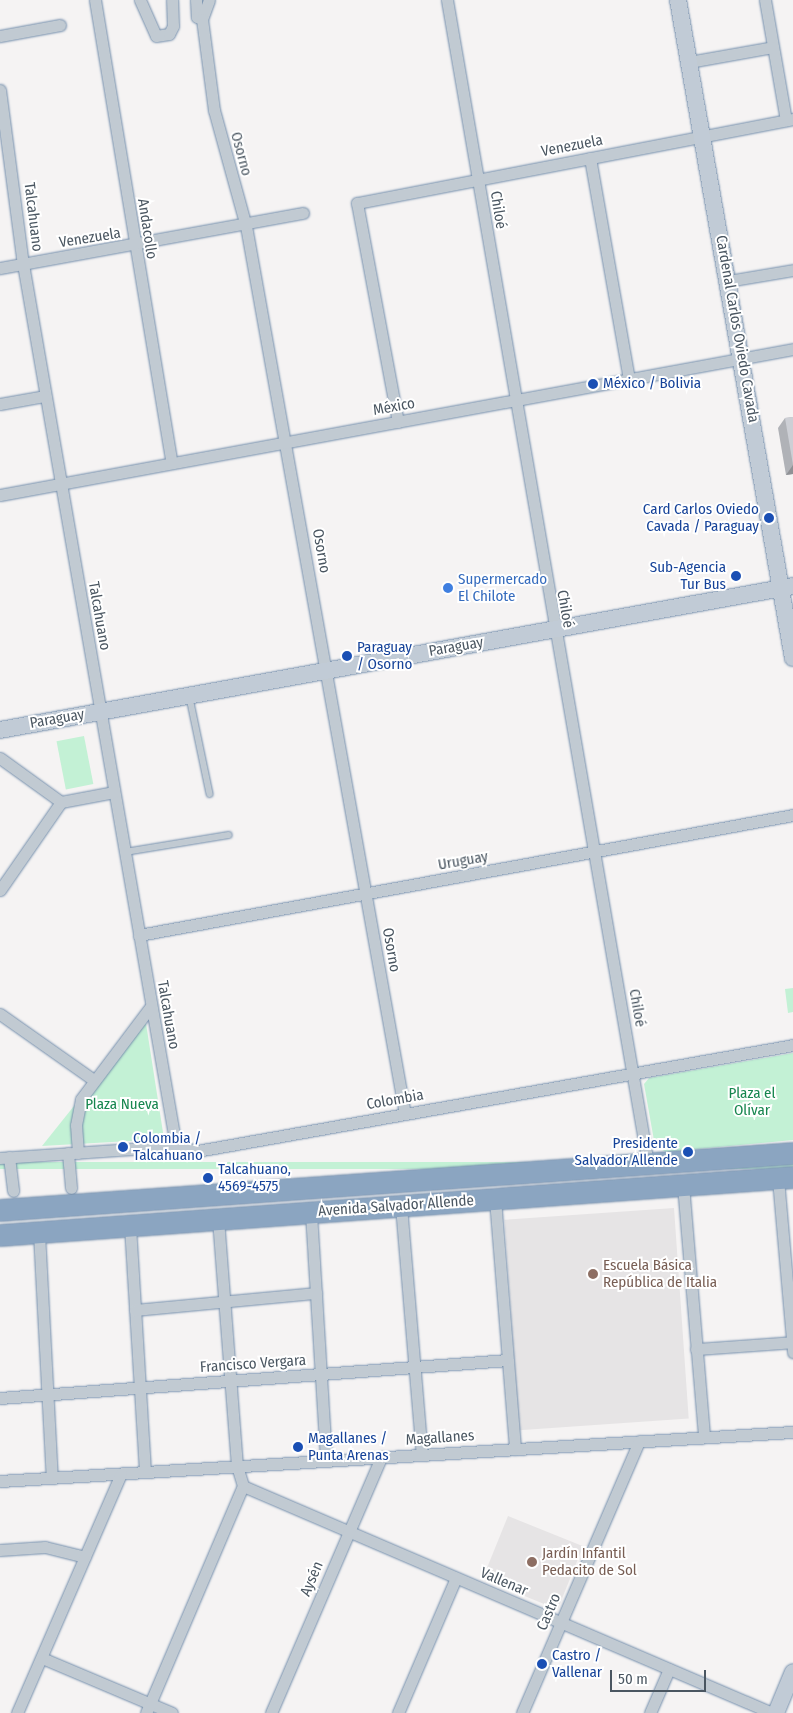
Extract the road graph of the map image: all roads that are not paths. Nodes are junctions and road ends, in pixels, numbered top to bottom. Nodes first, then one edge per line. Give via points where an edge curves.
1 (94, 0) edge
2 (140, 0) edge
3 (172, 0) edge
4 (196, 0) edge
5 (209, 0) edge
6 (447, 0) edge
7 (678, 0) edge
8 (765, 0) edge
9 (202, 19) junction
10 (60, 25) dead end
11 (0, 36) edge
12 (773, 46) junction
13 (690, 62) junction
14 (0, 90) edge
15 (789, 119) edge
16 (703, 136) junction
17 (590, 158) junction
18 (478, 180) junction
19 (303, 213) dead end
20 (246, 226) junction
21 (135, 246) junction
22 (23, 264) junction
23 (0, 268) edge
24 (793, 270) edge
25 (728, 282) junction
26 (793, 349) edge
27 (743, 359) junction
28 (629, 380) junction
29 (45, 396) junction
30 (514, 401) junction
31 (0, 404) edge
32 (398, 422) junction
33 (287, 442) junction
34 (172, 463) junction
35 (61, 484) junction
36 (0, 495) edge
37 (787, 587) edge
38 (553, 630) junction
39 (793, 658) edge
40 (327, 670) junction
41 (190, 696) junction
42 (100, 712) junction
43 (0, 730) edge
44 (0, 758) edge
45 (114, 792) junction
46 (210, 794) dead end
47 (61, 802) junction
48 (793, 815) edge
49 (229, 835) dead end
50 (125, 852) junction
51 (594, 852) junction
52 (0, 890) edge
53 (366, 894) junction
54 (139, 935) junction
55 (151, 1006) junction
56 (0, 1014) edge
57 (793, 1046) edge
58 (633, 1074) junction
59 (94, 1080) junction
60 (405, 1114) junction
61 (176, 1146) junction
62 (73, 1153) junction
63 (793, 1153) edge
64 (4, 1157) edge
65 (648, 1164) junction
66 (786, 1178) edge
67 (683, 1185) junction
68 (71, 1188) dead end
69 (13, 1191) dead end
70 (495, 1199) junction
71 (401, 1206) junction
72 (0, 1210) edge
73 (311, 1212) junction
74 (218, 1220) junction
75 (130, 1226) junction
76 (39, 1233) junction
77 (0, 1236) edge
78 (316, 1294) junction
79 (224, 1302) junction
80 (135, 1310) junction
81 (793, 1345) edge
82 (696, 1349) junction
83 (508, 1360) junction
84 (414, 1367) junction
85 (321, 1374) junction
86 (230, 1381) junction
87 (140, 1388) junction
88 (48, 1394) junction
89 (0, 1398) edge
90 (793, 1432) edge
91 (704, 1437) junction
92 (639, 1441) junction
93 (515, 1448) junction
94 (422, 1454) junction
95 (381, 1457) junction
96 (326, 1460) junction
97 (237, 1466) junction
98 (145, 1472) junction
99 (121, 1474) junction
100 (52, 1478) junction
101 (0, 1481) edge
102 (243, 1486) junction
103 (349, 1532) junction
104 (0, 1550) edge
105 (85, 1557) junction
106 (456, 1578) junction
107 (561, 1623) junction
108 (42, 1658) junction
109 (669, 1669) junction
110 (793, 1672) edge
111 (148, 1708) edge
112 (17, 1713) edge
113 (172, 1713) edge
114 (271, 1713) edge
115 (398, 1713) edge
116 (522, 1713) edge
117 (650, 1713) edge
118 (772, 1713) edge
119 (776, 1713) edge

1 - 21 street, Andacollo
2 - 3 street via 156,36 169,34 173,26
4 - 9 street, Osorno via 197,17
5 - 9 street
6 - 18 street, Chiloé
7 - 13 street, Cardenal Carlos Oviedo Cavada
8 - 12 street
9 - 20 street, Osorno via 214,110
10 - 11 street
12 - 13 street
12 - 15 street
13 - 16 street, Cardenal Carlos Oviedo Cavada
14 - 22 street, Talcahuano
15 - 16 street, Venezuela
16 - 17 street, Venezuela
16 - 25 street, Cardenal Carlos Oviedo Cavada
17 - 18 street, Venezuela
17 - 28 street
18 - 30 street, Chiloé
18 - 32 street, Venezuela via 357,204
19 - 20 street, Venezuela
20 - 21 street, Venezuela
20 - 33 street, Osorno
21 - 22 street, Venezuela
21 - 34 street, Andacollo
22 - 23 street, Venezuela
22 - 29 street, Talcahuano
24 - 25 street
25 - 27 street, Cardenal Carlos Oviedo Cavada
26 - 27 street, México
27 - 28 street, México
27 - 37 street, Cardenal Carlos Oviedo Cavada
28 - 30 street, México
29 - 31 street
29 - 35 street, Talcahuano
30 - 32 street, México
30 - 38 street, Chiloé
32 - 33 street, México
33 - 34 street, México
33 - 40 street, Osorno
34 - 35 street, México
35 - 36 street, México
35 - 42 street, Talcahuano
37 - 38 street, Paraguay
37 - 39 street, Cardenal Carlos Oviedo Cavada
38 - 40 street, Paraguay
38 - 51 street, Chiloé
40 - 41 street, Paraguay
40 - 53 street, Osorno
41 - 42 street, Paraguay
41 - 46 lane
42 - 43 street, Paraguay
42 - 45 street, Talcahuano
44 - 47 street
45 - 47 street
45 - 50 street, Talcahuano
47 - 52 street
48 - 51 street, Uruguay
49 - 50 lane
50 - 54 street, Talcahuano
51 - 53 street, Uruguay
51 - 58 street, Chiloé
53 - 54 street, Uruguay
53 - 60 street, Osorno
54 - 55 street, Talcahuano
55 - 59 street
55 - 61 street, Talcahuano
56 - 59 street
57 - 58 street, Colombia
58 - 60 street, Colombia
58 - 65 street, Chiloé
59 - 62 street via 78,1107
60 - 61 street, Colombia via 197,1151
61 - 62 street, Colombia
62 - 64 street, Colombia
62 - 68 street
63 - 65 highway, Avenida Salvador Allende
64 - 69 street
65 - 72 highway, Avenida Salvador Allende
66 - 67 highway, Avenida Salvador Allende
66 - 81 street
67 - 70 highway, Avenida Salvador Allende
67 - 82 street
70 - 71 highway, Avenida Salvador Allende
70 - 83 street
71 - 73 highway, Avenida Salvador Allende
71 - 84 street
73 - 74 highway, Avenida Salvador Allende
73 - 78 street
74 - 75 highway, Avenida Salvador Allende
74 - 79 street
75 - 76 highway, Avenida Salvador Allende
75 - 80 street
76 - 77 highway, Avenida Salvador Allende
76 - 88 street
78 - 79 street
78 - 85 street
79 - 80 street
79 - 86 street
80 - 87 street
81 - 82 street
82 - 91 street
83 - 84 street, Francisco Vergara
83 - 93 street
84 - 85 street, Francisco Vergara
84 - 94 street
85 - 86 street, Francisco Vergara
85 - 96 street
86 - 87 street, Francisco Vergara
86 - 97 street
87 - 88 street, Francisco Vergara
87 - 98 street
88 - 89 street, Francisco Vergara
88 - 100 street
90 - 91 street, Magallanes
91 - 92 street, Magallanes
92 - 93 street, Magallanes
92 - 107 street, Castro
93 - 94 street, Magallanes
94 - 95 street, Magallanes
95 - 96 street, Magallanes
95 - 103 street, Aysén
96 - 97 street, Magallanes
97 - 98 street, Magallanes
97 - 102 street
98 - 99 street, Magallanes
99 - 100 street, Magallanes
99 - 105 street
100 - 101 street, Magallanes
102 - 103 street, Vallenar
102 - 111 street
103 - 106 street, Vallenar
103 - 114 street, Aysén
104 - 105 street via 45,1547
105 - 108 street
106 - 107 street, Vallenar
106 - 115 street
107 - 109 street, Vallenar
107 - 116 street, Castro
108 - 111 street
108 - 112 street
109 - 117 street
109 - 118 street, Vallenar
110 - 119 street
111 - 113 street

